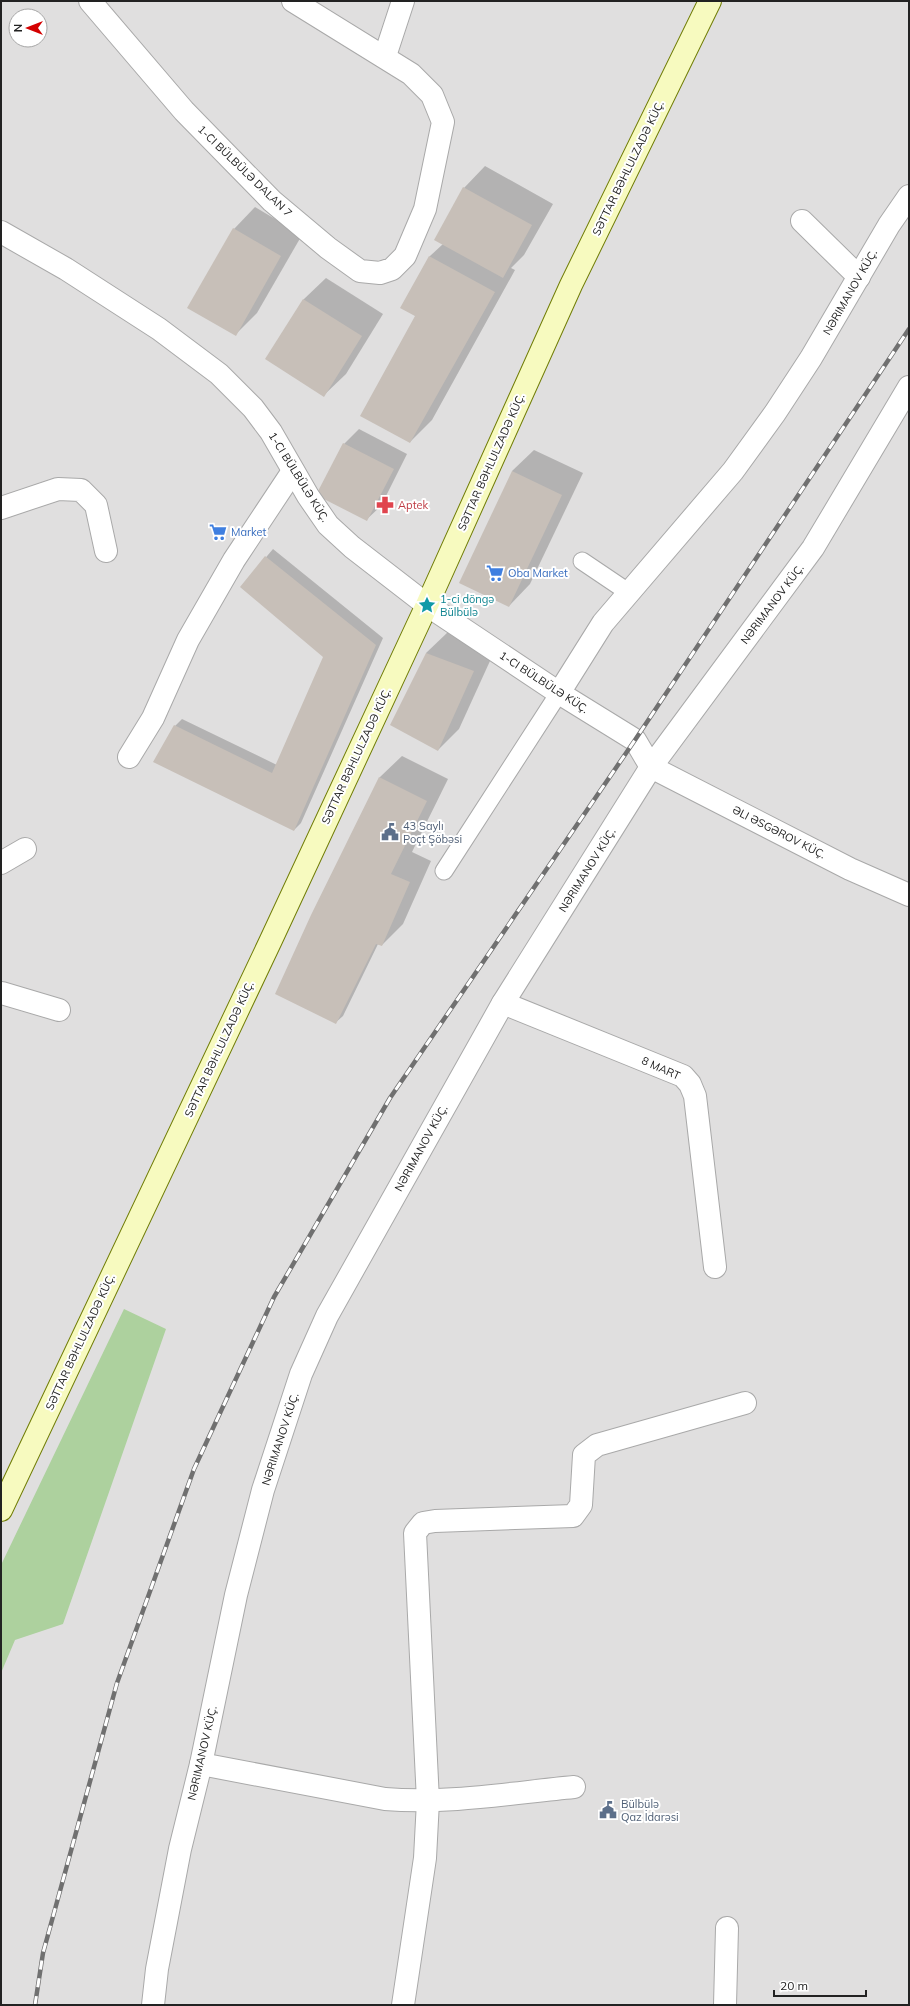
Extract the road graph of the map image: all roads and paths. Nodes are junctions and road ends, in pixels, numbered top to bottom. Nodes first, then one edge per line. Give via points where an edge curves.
1 (90, 1) edge
2 (294, 1) edge
3 (404, 1) edge
4 (710, 1) edge
5 (385, 56) junction
6 (909, 196) edge
7 (802, 221) dead end
8 (1, 232) edge
9 (859, 276) junction
10 (909, 387) edge
11 (293, 470) junction
12 (1, 508) edge
13 (106, 551) dead end
14 (582, 562) dead end
15 (628, 592) junction
16 (427, 605) junction
17 (559, 693) junction
18 (130, 757) dead end
19 (651, 767) junction
20 (25, 849) dead end
21 (1, 862) edge
22 (444, 871) dead end
23 (909, 895) edge
24 (1, 995) edge
25 (503, 1003) junction
26 (59, 1010) dead end
27 (715, 1267) dead end
28 (745, 1403) dead end
29 (1, 1510) edge
30 (201, 1764) junction
31 (574, 1787) dead end
32 (428, 1801) junction
33 (727, 1928) dead end
34 (153, 2005) edge
35 (403, 2005) edge
36 (725, 2005) edge

1 - 5 street, 1-CI BÜLBÜLƏ DALAN 7 via 184,111 272,201 360,271 380,273 392,269 405,256 425,209 443,122 432,94 411,74
2 - 5 street, 1-CI BÜLBÜLƏ DALAN 7
3 - 5 street
4 - 16 main road, SƏTTAR BƏHLULZADƏ KÜÇ. via 571,285
6 - 9 street, NƏRIMANOV KÜÇ.
7 - 9 street
8 - 11 street, 1-CI BÜLBÜLƏ KÜÇ. via 66,269 159,329 219,374 253,408 271,432
9 - 15 street, NƏRIMANOV KÜÇ. via 811,358 738,464
10 - 19 street, NƏRIMANOV KÜÇ. via 813,548
11 - 16 street, 1-CI BÜLBÜLƏ KÜÇ. via 328,525 352,547
11 - 18 street via 234,560 192,634 153,718
12 - 13 street via 58,489 81,490 96,505
14 - 15 lane
15 - 17 street, NƏRIMANOV KÜÇ. via 603,623
16 - 17 street, 1-CI BÜLBÜLƏ KÜÇ.
16 - 29 main road, SƏTTAR BƏHLULZADƏ KÜÇ.
17 - 19 street, 1-CI BÜLBÜLƏ KÜÇ. via 635,740
17 - 22 lane
19 - 23 street, ƏLI ƏSGƏROV KÜÇ. via 850,869
19 - 25 street, NƏRIMANOV KÜÇ.
20 - 21 street
24 - 26 street
25 - 27 street, 8 MART via 683,1076 690,1084 695,1096
25 - 30 street, NƏRIMANOV KÜÇ. via 327,1316 301,1374 263,1490 236,1595
28 - 32 street via 597,1445 584,1455 581,1505 573,1516 422,1523 415,1533
30 - 32 street via 385,1799
30 - 34 street, NƏRIMANOV KÜÇ. via 180,1849 157,1968
31 - 32 street
32 - 35 street via 425,1858
33 - 36 street

